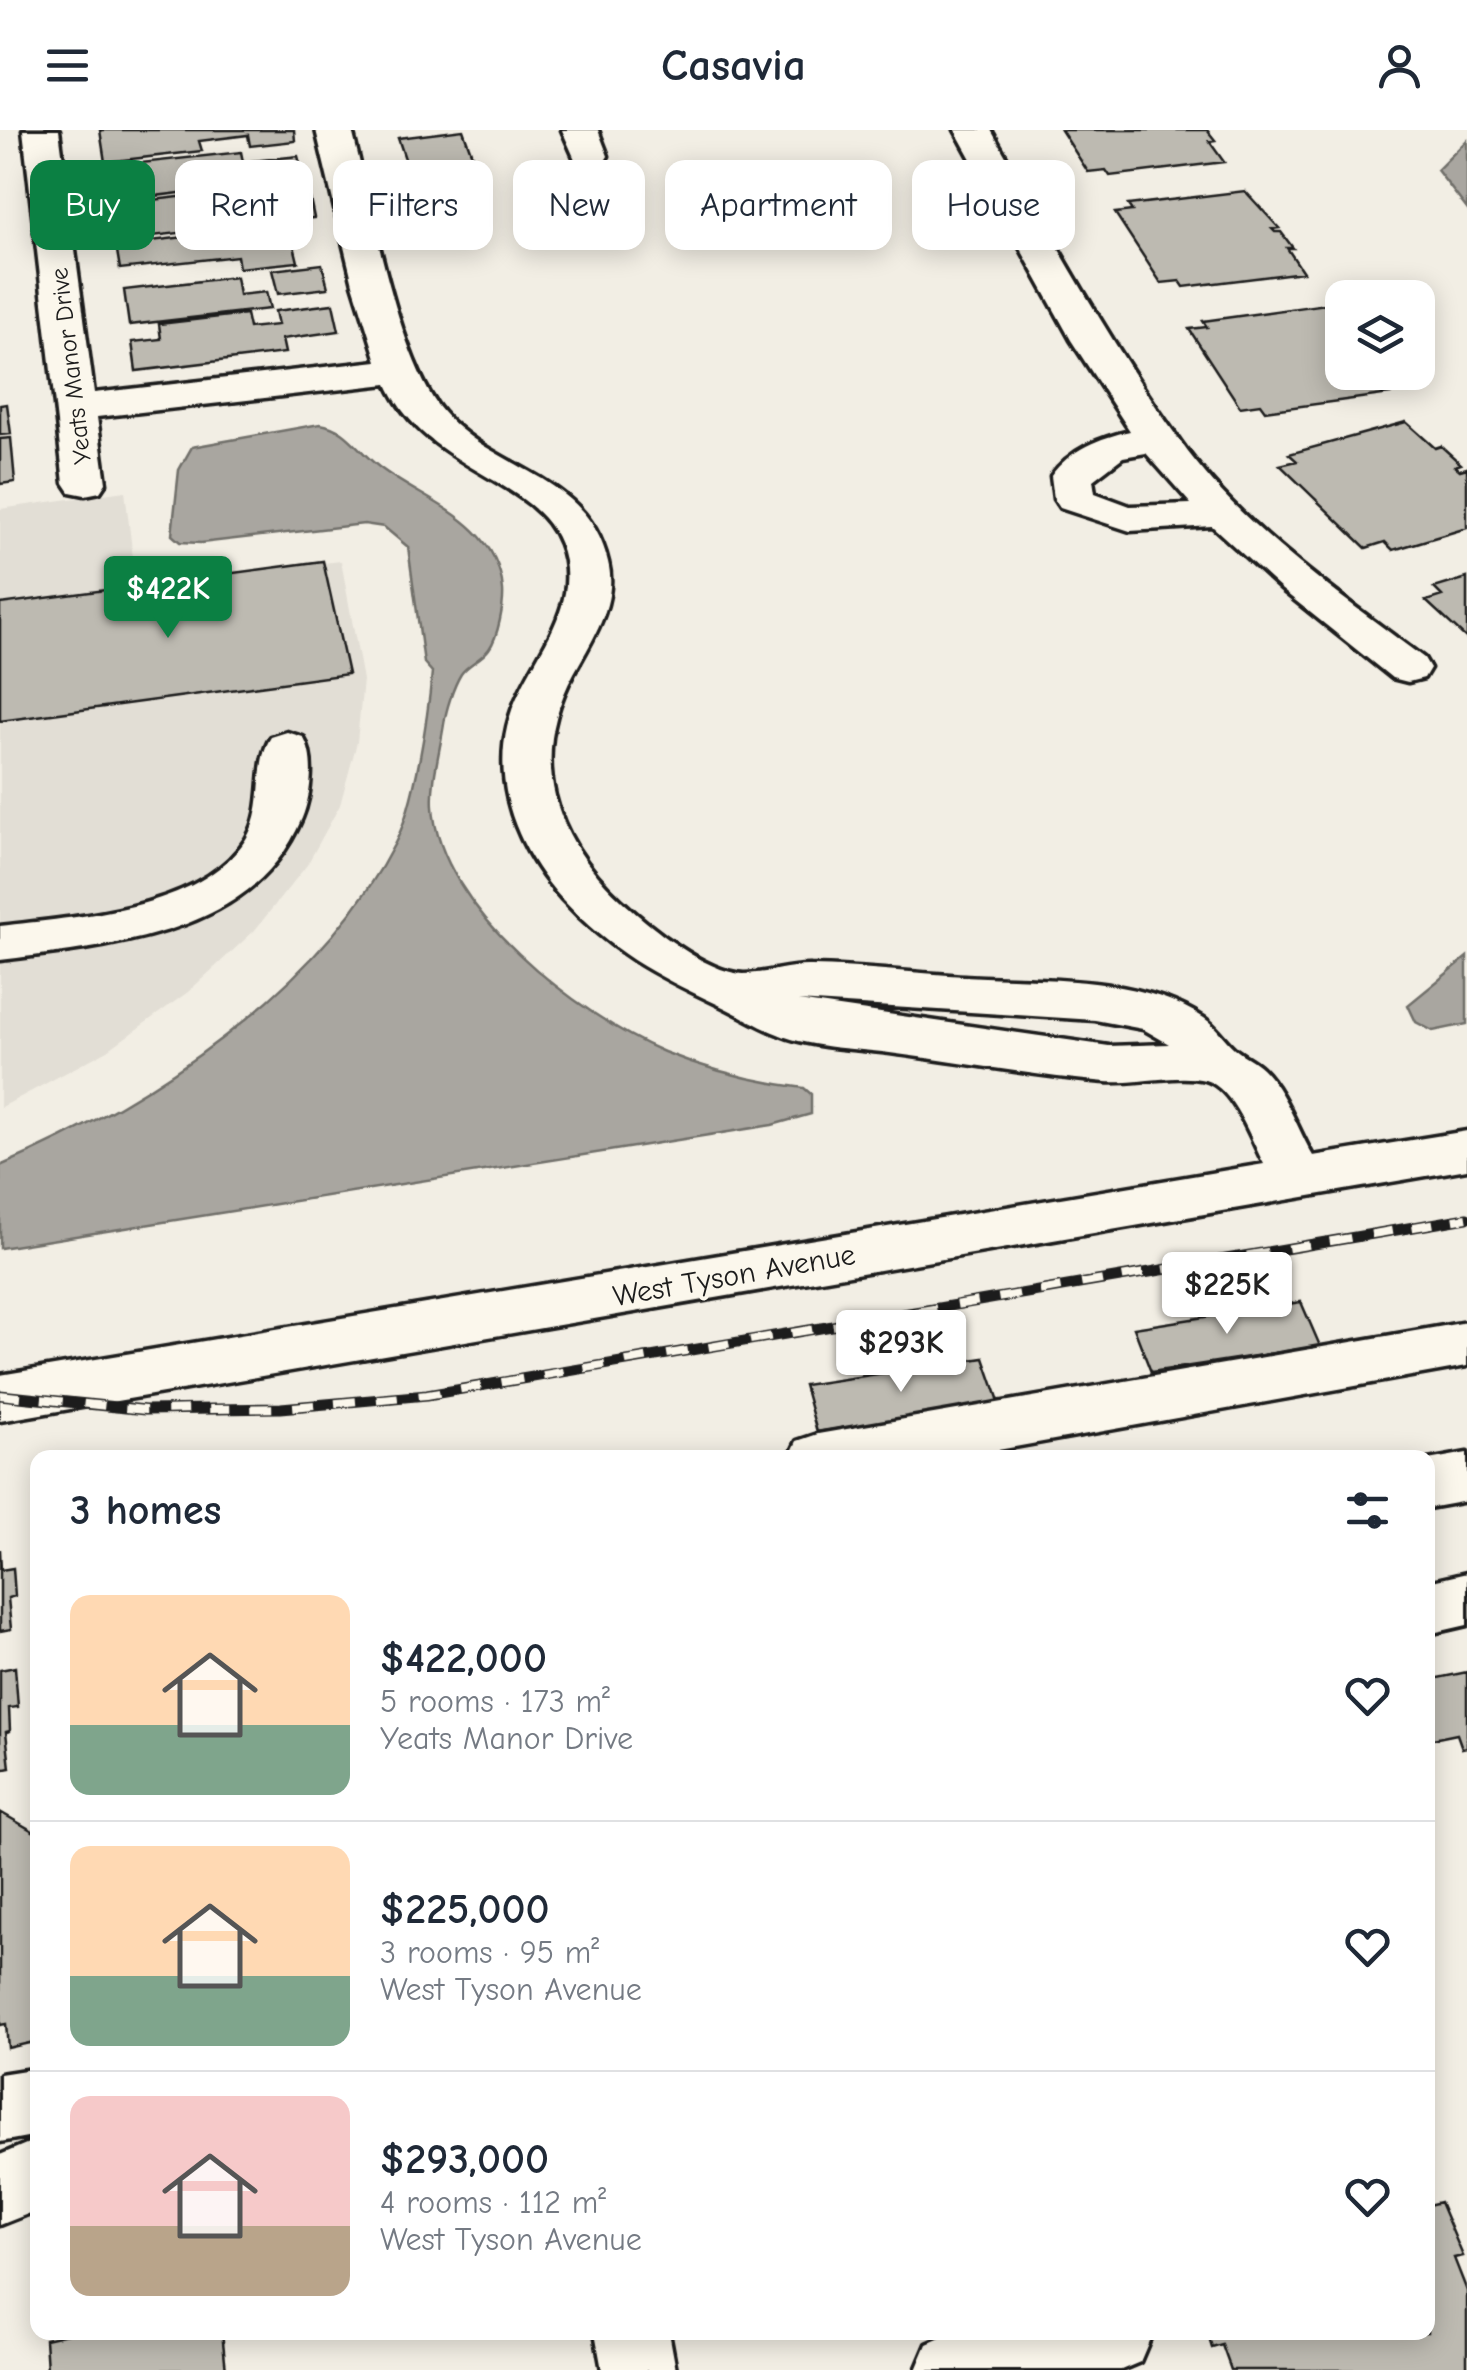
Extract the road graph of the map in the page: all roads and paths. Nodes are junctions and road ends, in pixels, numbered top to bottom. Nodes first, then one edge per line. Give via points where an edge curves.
1 (41, 130) edge
2 (334, 130) edge
3 (973, 130) edge
4 (398, 371) junction
5 (76, 407) junction
6 (1158, 438) junction
7 (84, 483) dead end
8 (1222, 512) junction
9 (1408, 668) dead end
10 (287, 747) dead end
11 (0, 942) edge
12 (736, 992) junction
13 (1049, 1000) junction
14 (1041, 1055) junction
15 (1216, 1061) junction
16 (1467, 1150) edge
17 (1299, 1179) junction
18 (1467, 1344) edge
19 (0, 1398) edge
20 (864, 1450) edge
21 (1467, 1477) edge
22 (1435, 1483) edge
23 (1467, 1599) edge
24 (1435, 1606) edge
25 (30, 2102) edge
26 (0, 2108) edge
27 (30, 2177) edge
28 (0, 2190) edge
29 (634, 2340) edge
30 (1095, 2340) edge
31 (640, 2370) edge
32 (953, 2370) edge

1 - 5 street, Yeats Manor Drive
2 - 4 street
3 - 6 street via 1133,408
4 - 5 street
4 - 12 street via 429,420 463,449 540,492 582,544 586,611 535,707 525,746 534,824 574,886 670,963
5 - 7 street, Yeats Manor Drive
6 - 8 street
6 - 8 street via 1110,448 1072,476 1075,500 1108,518 1147,523
8 - 9 street via 1298,584
10 - 11 street via 285,815 239,881 142,922
12 - 13 street via 806,984
12 - 14 street via 796,1022
13 - 14 street
13 - 15 street via 1157,1014 1190,1033
14 - 15 street via 1109,1064
15 - 17 street via 1246,1083
16 - 17 street, West Tyson Avenue
17 - 19 street, West Tyson Avenue
18 - 20 street
21 - 22 street
23 - 24 street
25 - 26 street
27 - 28 street
29 - 31 street
30 - 32 street

